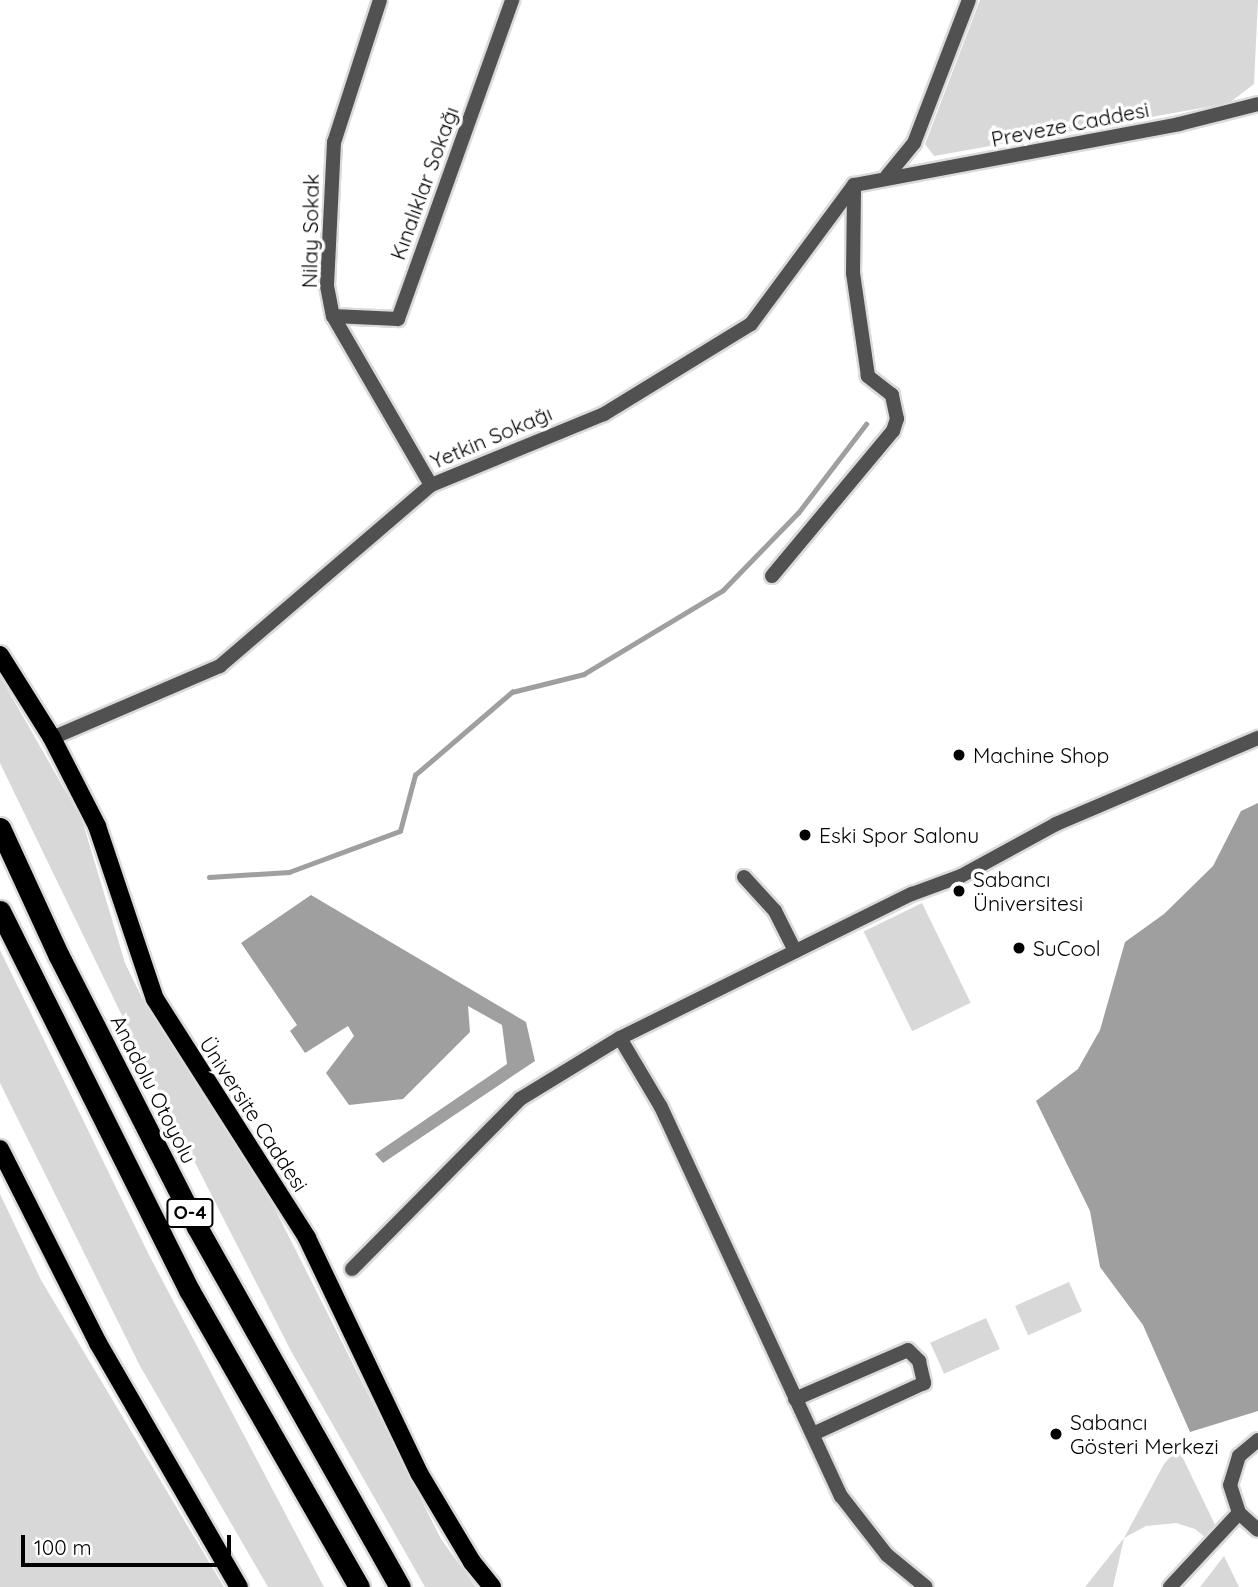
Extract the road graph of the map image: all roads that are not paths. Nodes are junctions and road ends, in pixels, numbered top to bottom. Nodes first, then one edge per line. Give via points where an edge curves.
1 (380, 0) edge
2 (512, 0) edge
3 (969, 0) edge
4 (1258, 104) edge
5 (887, 176) junction
6 (855, 185) junction
7 (333, 316) junction
8 (431, 485) junction
9 (772, 576) dead end
10 (0, 655) edge
11 (52, 738) junction
12 (1258, 738) edge
13 (0, 828) edge
14 (744, 877) dead end
15 (0, 911) edge
16 (795, 951) junction
17 (620, 1038) junction
18 (0, 1149) edge
19 (352, 1269) dead end
20 (795, 1399) junction
21 (813, 1434) junction
22 (1258, 1440) edge
23 (1239, 1513) junction
24 (1258, 1530) edge
25 (221, 1555) junction
26 (472, 1562) junction
27 (239, 1587) edge
28 (247, 1587) edge
29 (359, 1587) edge
30 (400, 1587) edge
31 (487, 1587) edge
32 (492, 1587) edge
33 (926, 1587) edge
34 (1170, 1587) edge

1 - 7 street, Nilay Sokak via 334,142 327,286
2 - 7 street, Kınalıklar Sokağı via 398,319
3 - 5 street via 914,143
4 - 5 street, Preveze Caddesi via 1179,124
5 - 6 street
6 - 8 street, Yetkin Sokağı via 751,324 604,414
6 - 9 street via 853,273 868,376 892,395 897,419 893,431
7 - 8 street, Nilay Sokak
8 - 11 street, Yetkin Sokağı via 220,666
10 - 11 main road, Üniversite Caddesi
11 - 26 main road, Üniversite Caddesi via 97,826 155,999 307,1238 419,1473
12 - 16 street via 1056,824 961,876 912,894
13 - 30 highway, Anadolu Otoyolu / O-4 via 59,956 197,1227
14 - 16 street via 775,911
15 - 29 highway, O-4 via 189,1290
16 - 17 street
17 - 19 street via 520,1099
17 - 20 street via 661,1107
18 - 25 main road via 98,1343
20 - 21 street
20 - 21 street via 908,1350 919,1362 923,1383
21 - 33 street via 841,1496 887,1555
22 - 23 street via 1239,1456 1231,1475 1231,1495
23 - 24 street
23 - 34 street
25 - 27 main road
25 - 28 main road
26 - 31 main road
26 - 32 main road, Üniversite Caddesi

